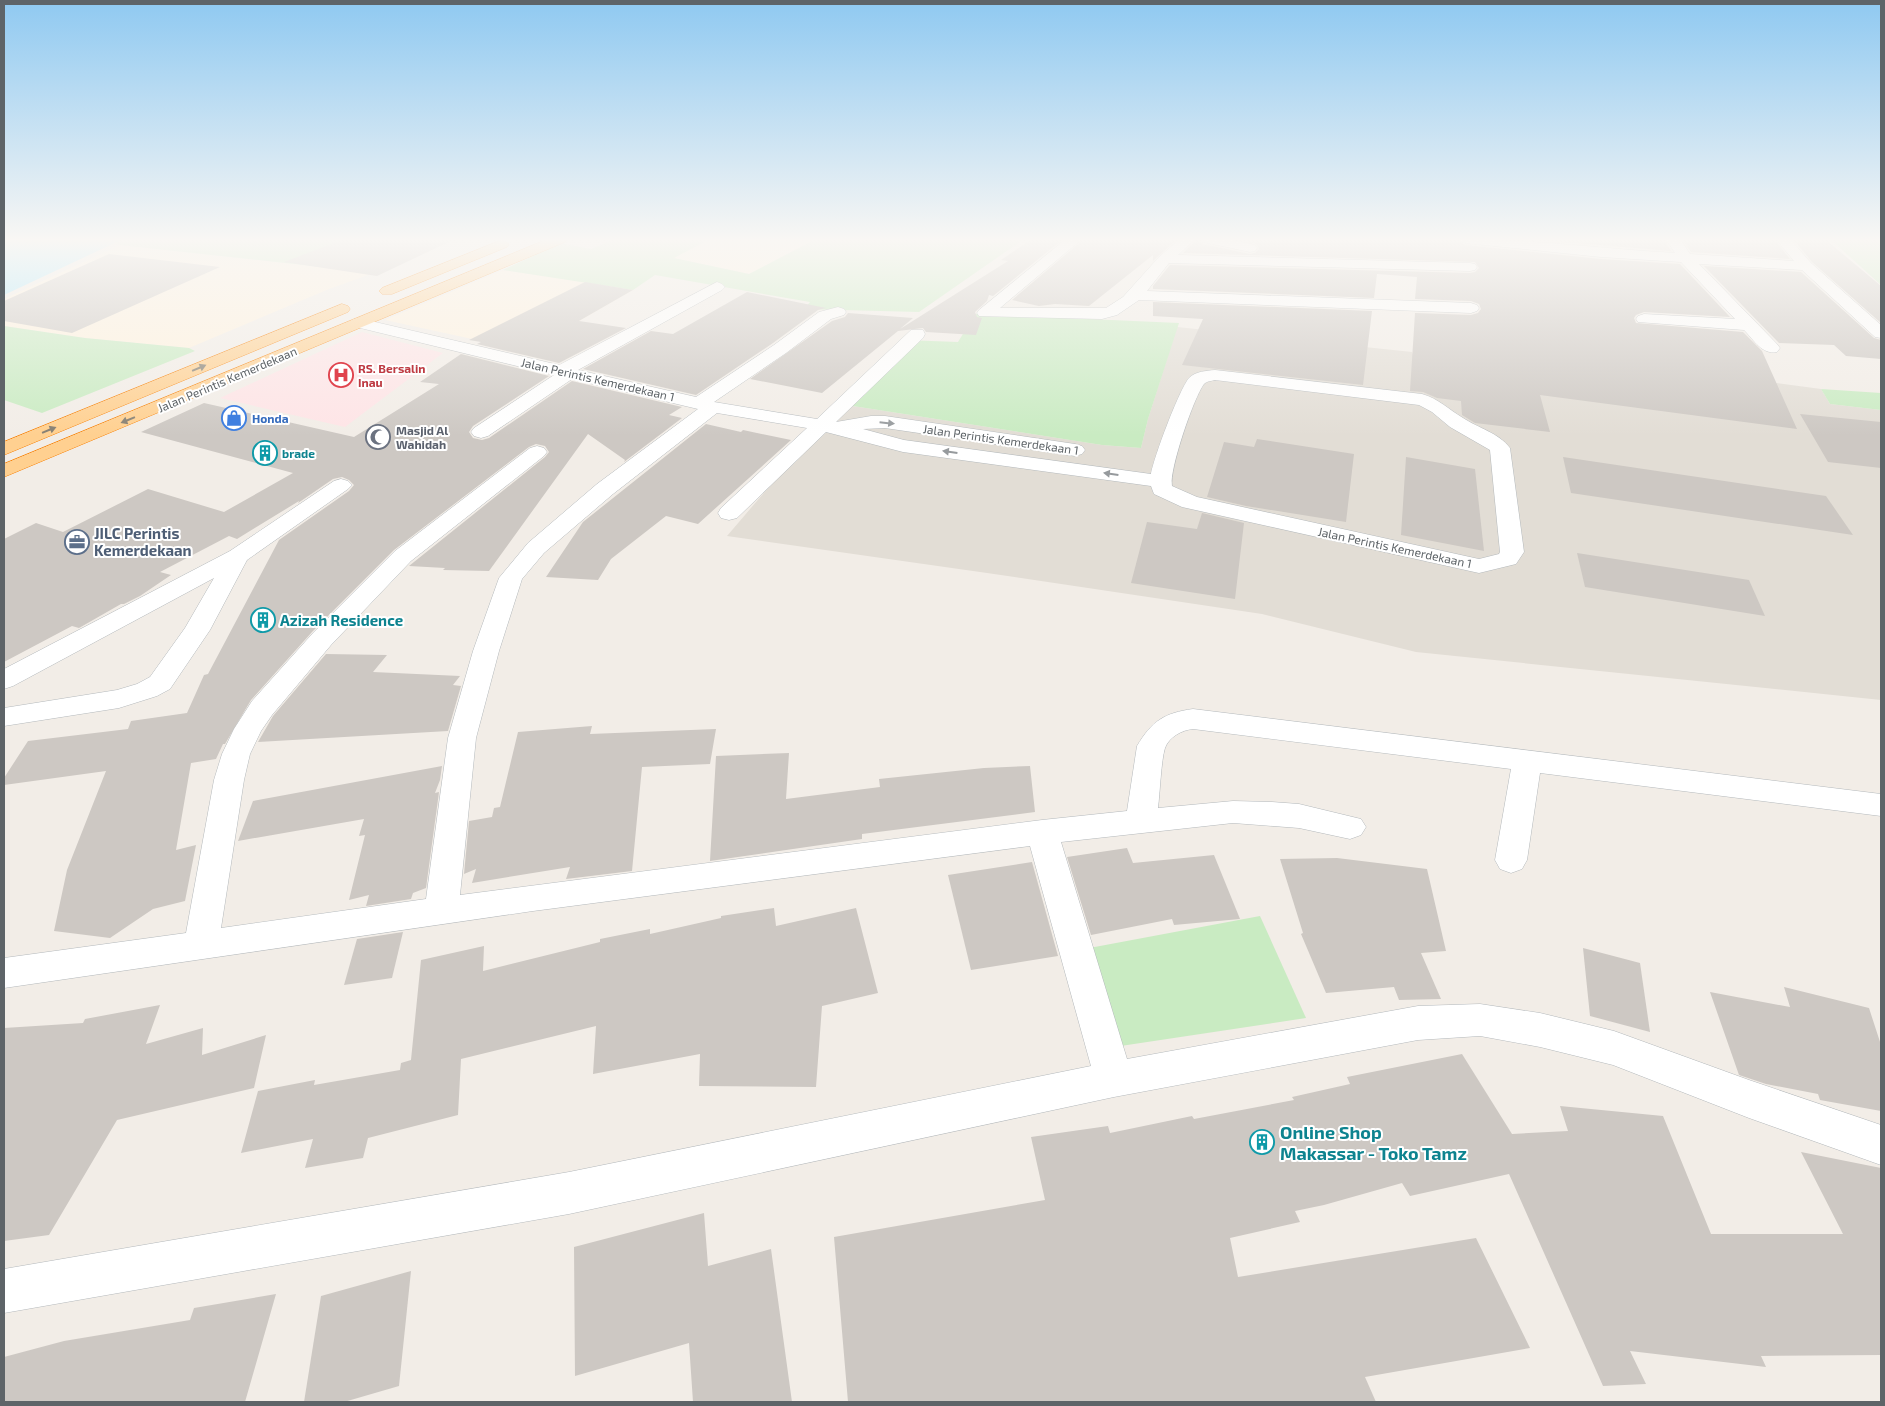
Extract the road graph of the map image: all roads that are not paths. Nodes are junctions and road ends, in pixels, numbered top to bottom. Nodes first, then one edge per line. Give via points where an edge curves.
1 (353, 305) edge
2 (402, 305) edge
3 (684, 305) edge
4 (995, 305) edge
5 (1123, 305) edge
6 (1389, 305) edge
7 (1729, 305) edge
8 (1849, 305) edge
9 (1471, 308) dead end
10 (838, 312) dead end
11 (1644, 320) dead end
12 (358, 323) junction
13 (1749, 325) junction
14 (1881, 333) edge
15 (917, 334) dead end
16 (1771, 348) dead end
17 (565, 372) junction
18 (130, 397) junction
19 (707, 405) junction
20 (160, 407) junction
21 (831, 426) junction
22 (480, 432) dead end
23 (4, 449) edge
24 (537, 452) dead end
25 (1089, 452) dead end
26 (1155, 468) junction
27 (4, 472) edge
28 (341, 485) dead end
29 (729, 513) dead end
30 (238, 556) junction
31 (4, 680) edge
32 (4, 717) edge
33 (1527, 761) junction
34 (1881, 805) edge
35 (1141, 821) junction
36 (1350, 827) dead end
37 (1042, 832) junction
38 (1510, 860) dead end
39 (442, 911) junction
40 (201, 946) junction
41 (4, 973) edge
42 (1114, 1079) junction
43 (1881, 1145) edge
44 (4, 1291) edge

18 -> 1 highway, Jalan Perintis Kemerdekaan
2 - 12 highway, Jalan Perintis Kemerdekaan
3 - 17 street
4 - 5 street via 985,313 1107,313
6 - 9 street
7 - 13 street
8 - 14 street
10 - 19 street via 825,315
11 - 13 street
12 - 17 street, Jalan Perintis Kemerdekaan 1
12 - 20 highway, Jalan Perintis Kemerdekaan
13 - 16 street
15 - 21 street
17 - 19 street, Jalan Perintis Kemerdekaan 1
17 - 22 street
18 - 20 highway
23 -> 18 highway, Jalan Perintis Kemerdekaan
19 - 21 street, Jalan Perintis Kemerdekaan 1
19 - 39 street via 536,548 511,578 486,651 462,738
20 -> 27 highway, Jalan Perintis Kemerdekaan
21 -> 25 street, Jalan Perintis Kemerdekaan 1 via 885,422
26 -> 21 street, Jalan Perintis Kemerdekaan 1 via 903,446
21 - 29 street
24 - 40 street via 403,556 322,639 262,708 240,746 229,780
26 - 26 street, Jalan Perintis Kemerdekaan 1 via 1162,489 1190,502 1479,566 1502,562 1512,552 1500,448 1462,426 1438,406 1422,400 1215,375 1202,377 1196,382
28 - 30 street
30 - 31 street
30 - 32 street via 197,630 160,683 119,699
33 - 34 street
33 - 35 street via 1248,725 1193,719 1179,721 1164,729 1150,746
33 - 38 street
35 - 36 street via 1233,812 1272,813
35 - 37 street
37 - 39 street
37 - 42 street
39 - 40 street
40 - 41 street
42 - 43 street via 1418,1023 1480,1020 1614,1048
42 - 44 street via 569,1193

